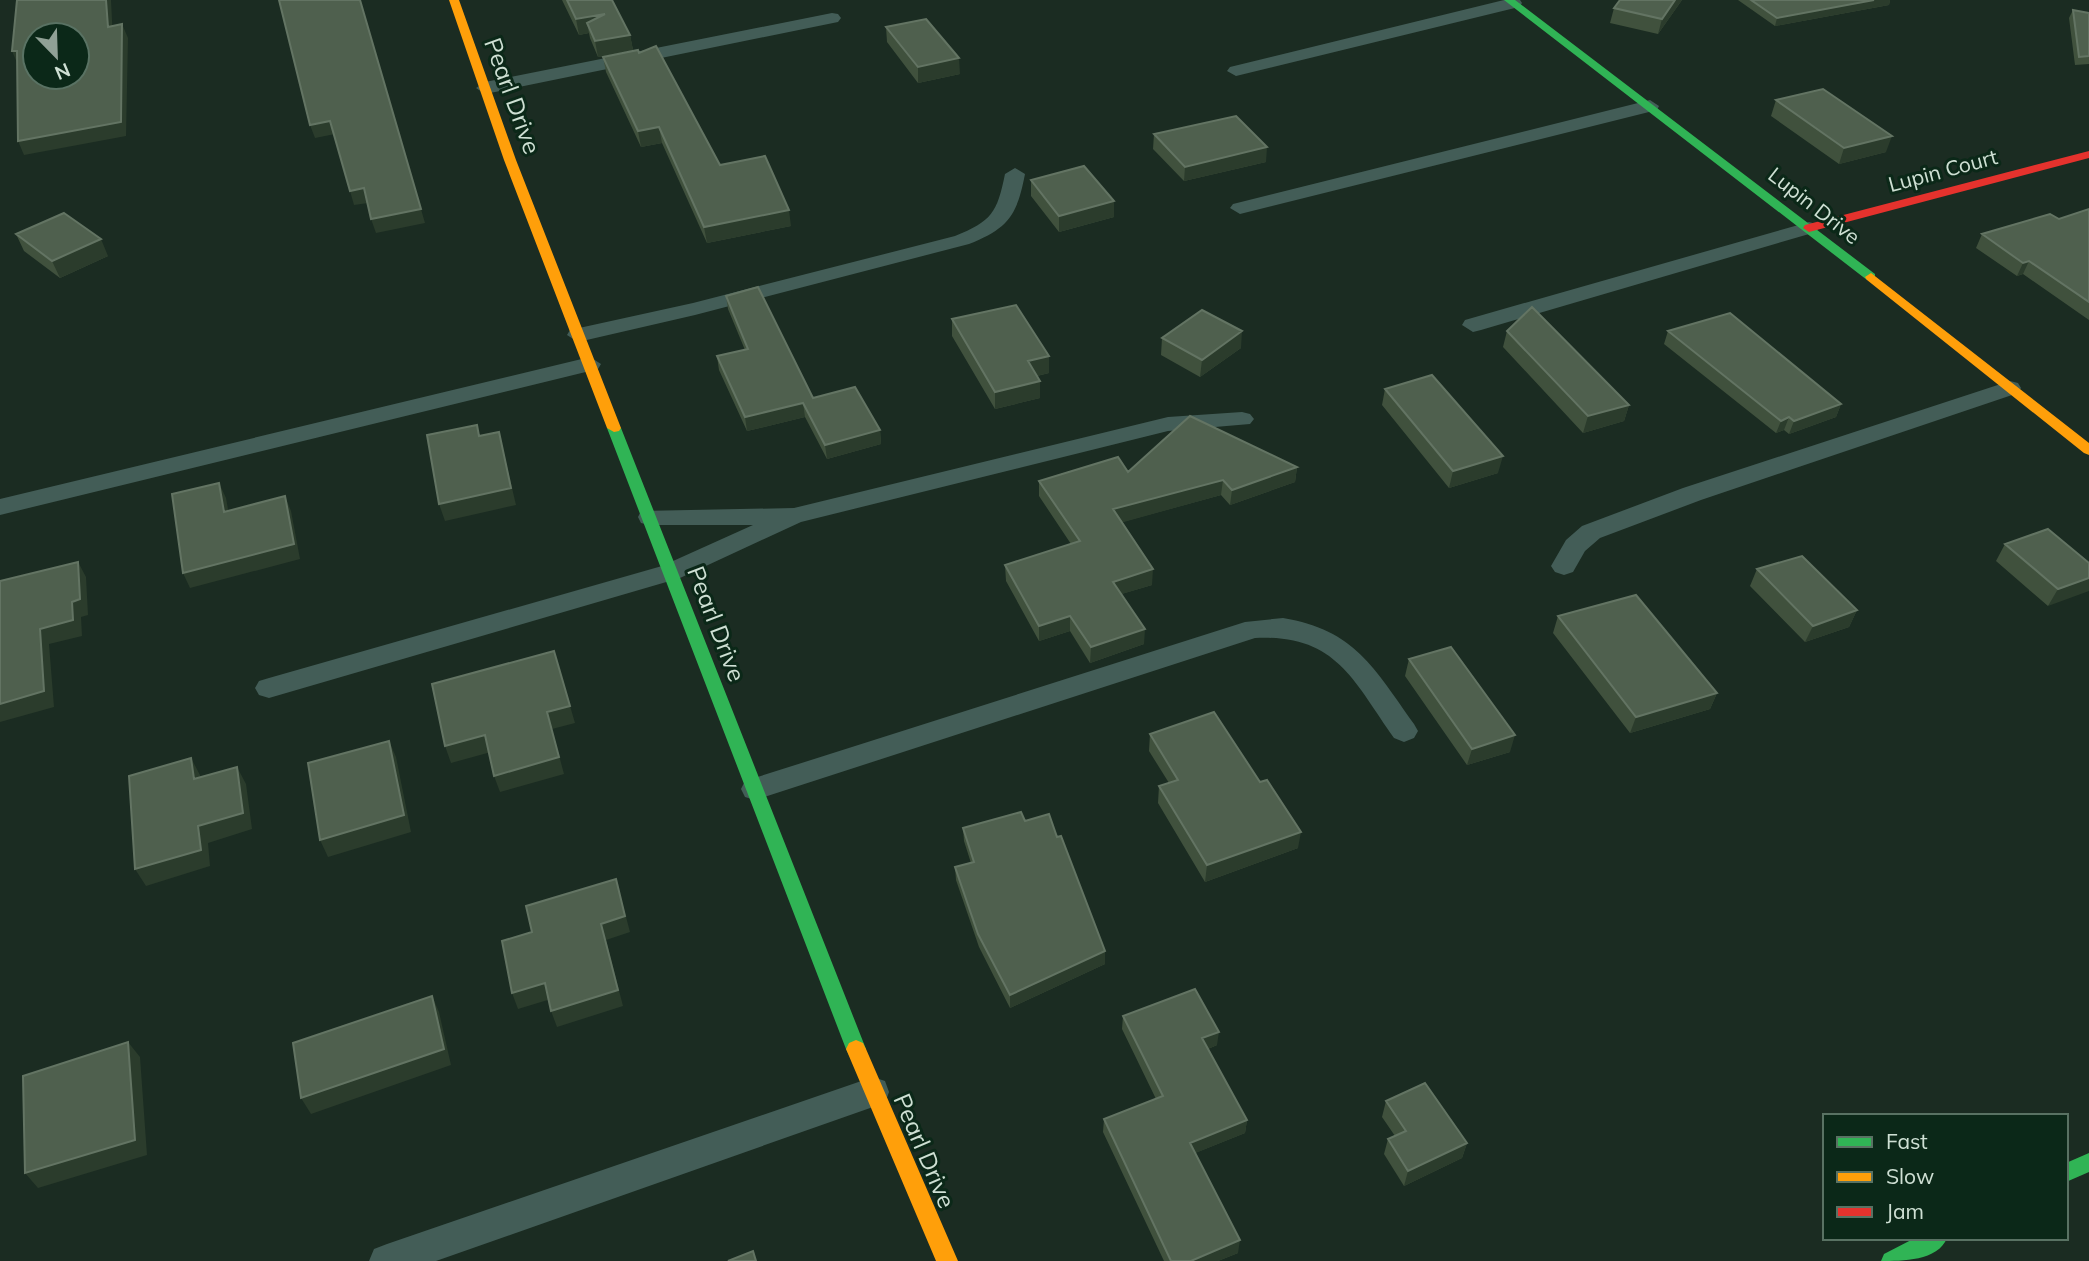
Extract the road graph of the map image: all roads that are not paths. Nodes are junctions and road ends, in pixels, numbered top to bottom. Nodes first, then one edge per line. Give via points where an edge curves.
1 (454, 0) edge
2 (1511, 1) edge
3 (832, 18) dead end
4 (1236, 71) dead end
5 (485, 88) junction
6 (1650, 106) junction
7 (2089, 154) edge
8 (1015, 174) dead end
9 (1240, 208) dead end
10 (1809, 228) junction
11 (1473, 325) dead end
12 (578, 335) junction
13 (590, 364) junction
14 (2010, 388) junction
15 (1242, 419) dead end
16 (2089, 450) edge
17 (0, 507) edge
18 (794, 516) junction
19 (650, 517) junction
20 (1564, 566) dead end
21 (671, 572) junction
22 (269, 688) dead end
23 (1404, 731) dead end
24 (755, 789) junction
25 (873, 1092) junction
26 (2089, 1162) edge
27 (2068, 1172) edge
28 (1933, 1240) edge
29 (387, 1261) edge
30 (947, 1261) edge
31 (1892, 1261) edge

1 - 5 street, Pearl Drive
2 - 4 lane
2 - 6 street, Lupin Drive
3 - 5 lane
5 - 12 street, Pearl Drive
6 - 9 lane
6 - 10 street, Lupin Drive
7 - 10 street, Lupin Court
8 - 12 lane via 1003,219 971,236
10 - 11 lane
10 - 14 street, Lupin Drive
12 - 13 street, Pearl Drive
13 - 17 lane
13 - 19 street, Pearl Drive
14 - 16 street, Lupin Drive
14 - 20 lane via 1591,532 1575,546
15 - 18 lane via 1168,424
18 - 19 lane
18 - 21 lane
19 - 21 street, Pearl Drive
21 - 22 lane
21 - 24 street, Pearl Drive
23 - 24 lane via 1345,651 1314,634 1275,626
24 - 25 street, Pearl Drive
25 - 29 lane
25 - 30 street, Pearl Drive
26 - 27 street
28 - 31 street

